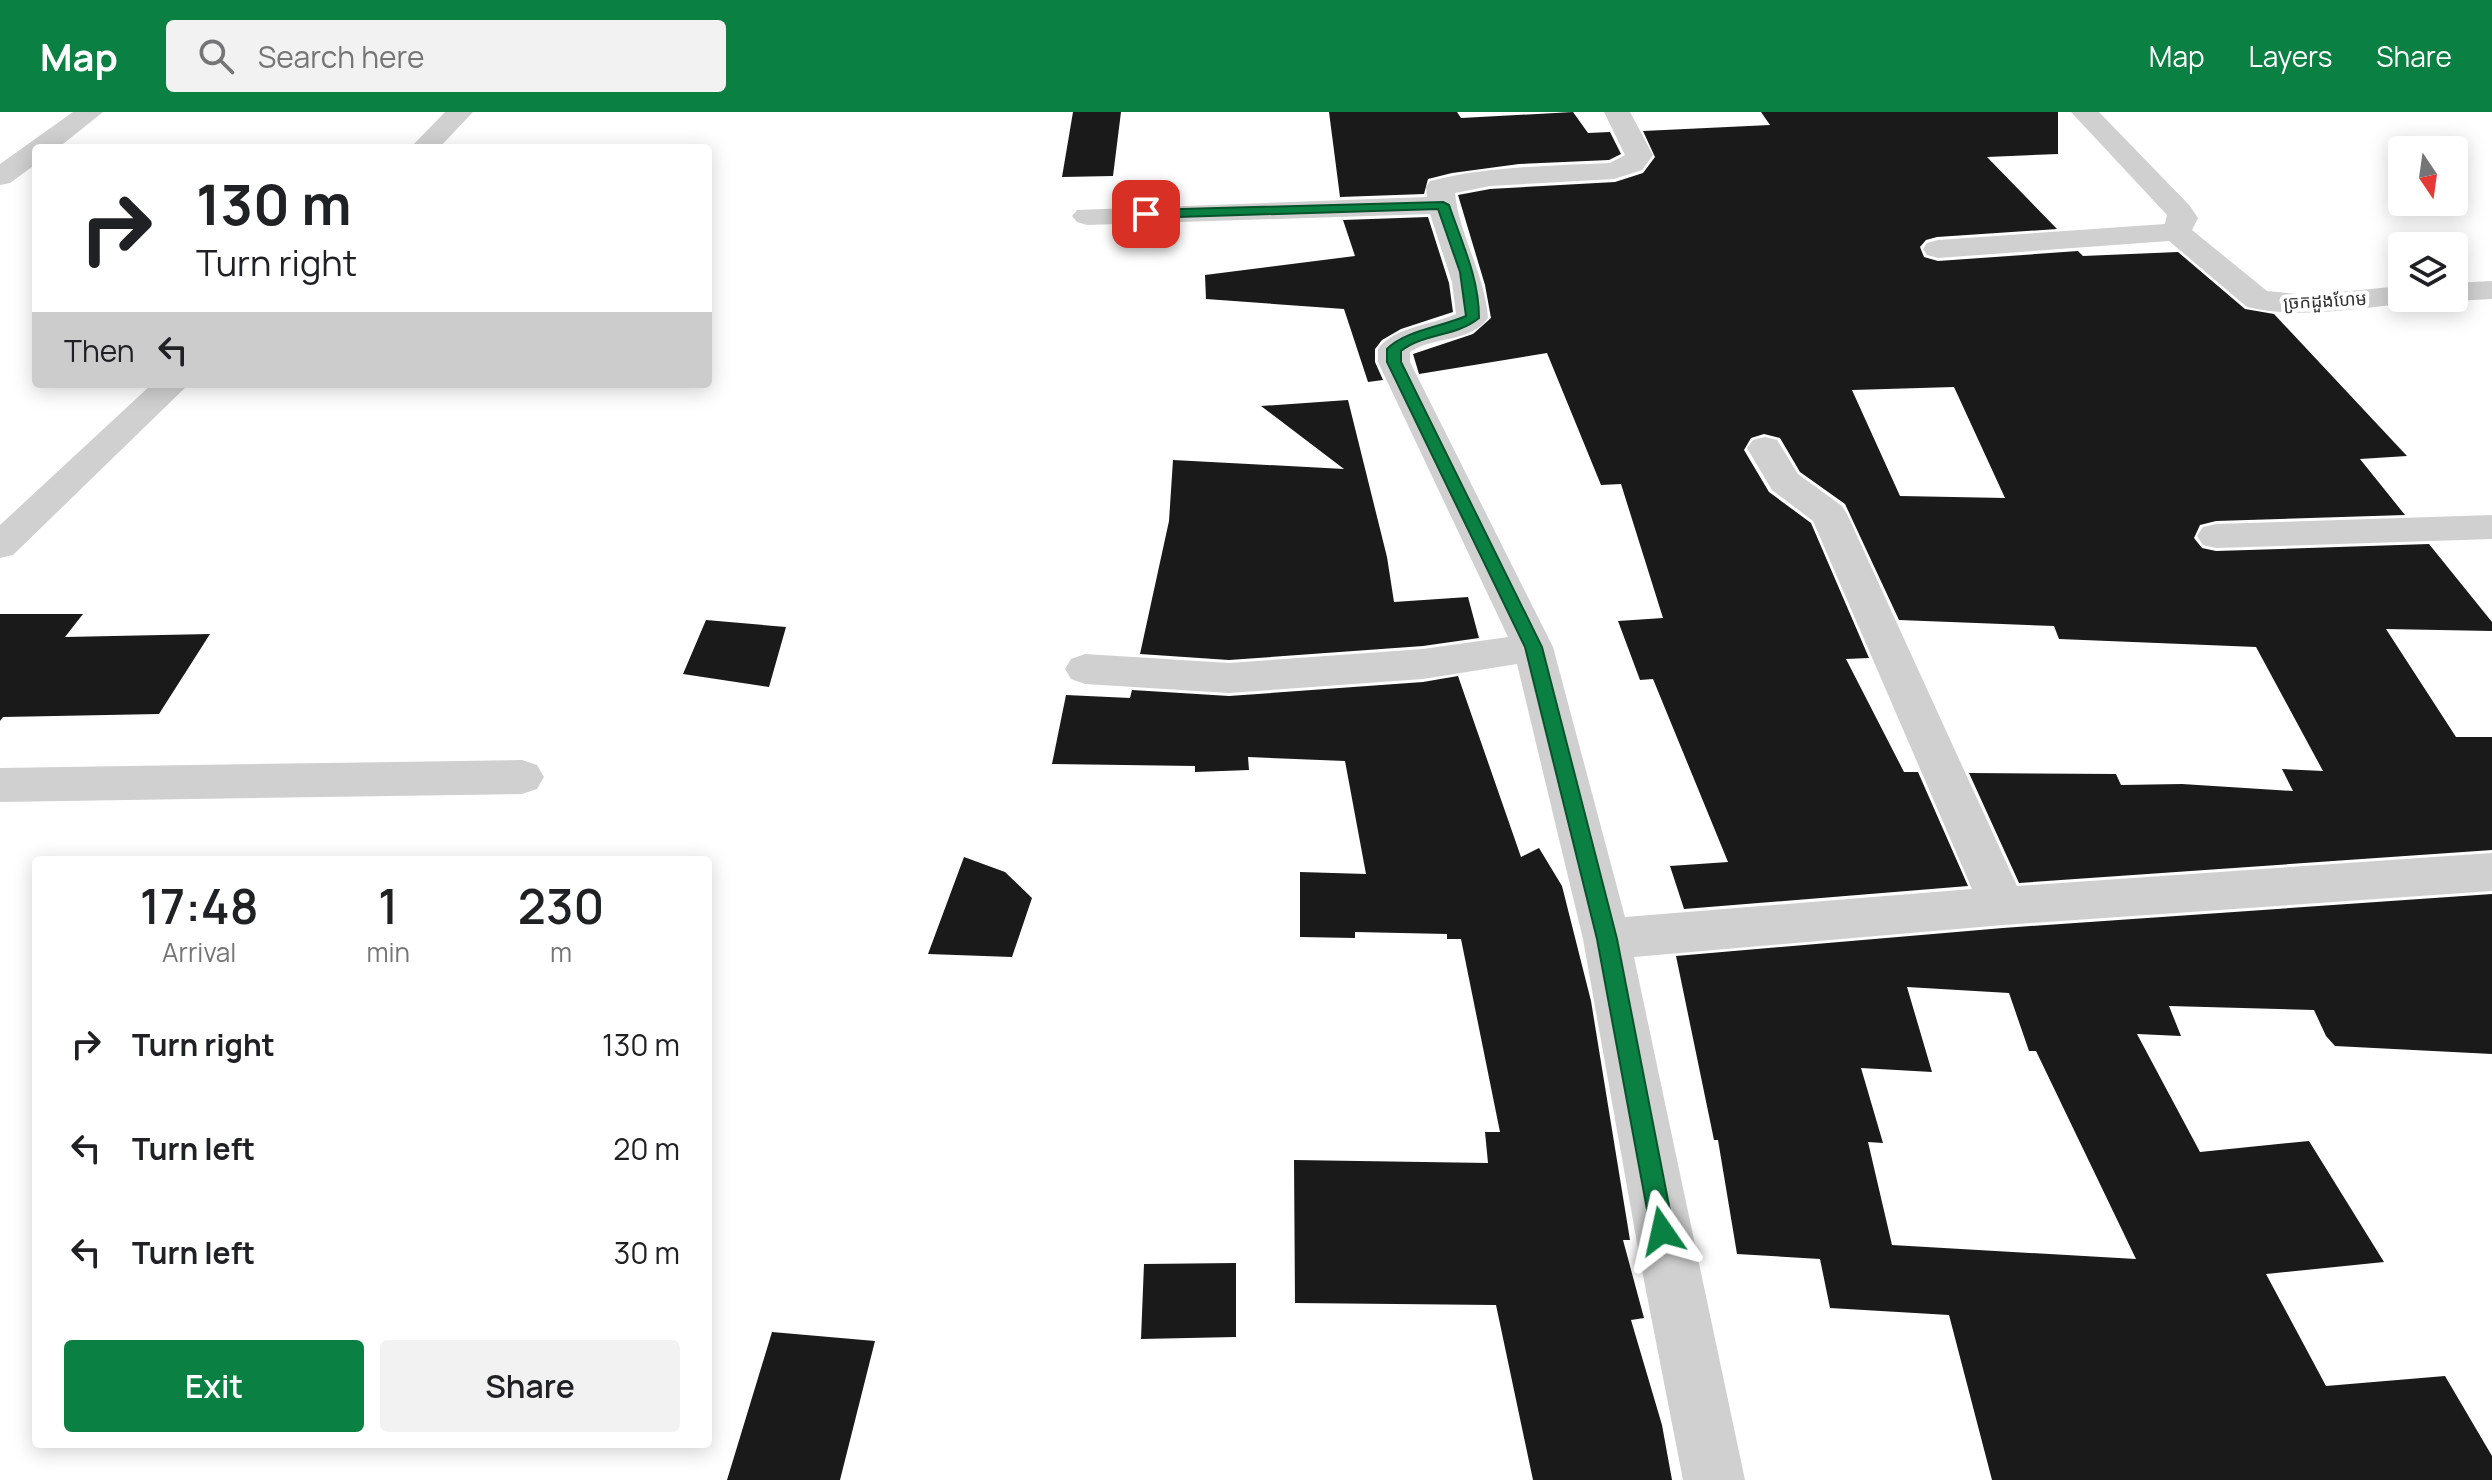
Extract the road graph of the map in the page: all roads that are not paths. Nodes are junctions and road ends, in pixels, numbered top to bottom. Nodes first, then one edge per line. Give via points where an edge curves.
1 (90, 112) edge
2 (460, 112) edge
3 (1617, 112) edge
4 (2084, 112) edge
5 (46, 144) edge
6 (428, 144) edge
7 (32, 154) edge
8 (0, 177) edge
9 (1443, 205) junction
10 (1087, 216) dead end
11 (2176, 232) junction
12 (1938, 249) dead end
13 (2492, 290) edge
14 (2468, 291) edge
15 (2388, 296) edge
16 (168, 388) edge
17 (1765, 448) dead end
18 (2492, 527) edge
19 (2216, 536) dead end
20 (0, 546) edge
21 (1533, 647) junction
22 (1085, 669) dead end
23 (522, 777) dead end
24 (0, 785) edge
25 (2492, 872) edge
26 (2003, 906) junction
27 (1607, 939) junction
28 (1714, 1480) edge

1 - 5 street
2 - 6 street
3 - 9 street via 1639,155 1632,164 1614,171 1458,183 1440,187
4 - 11 street via 2180,212 2183,218
7 - 8 street
9 - 10 street
9 - 21 street via 1467,272 1472,318 1408,339 1394,349 1394,362
11 - 12 street
11 - 15 street, ច្រកដួងហែម via 2258,300 2307,304
13 - 14 street
16 - 20 street
17 - 26 street via 1785,482 1829,514
18 - 19 street
21 - 22 street via 1423,664 1229,678
21 - 27 street
23 - 24 street
25 - 26 street
26 - 27 street
27 - 28 street

